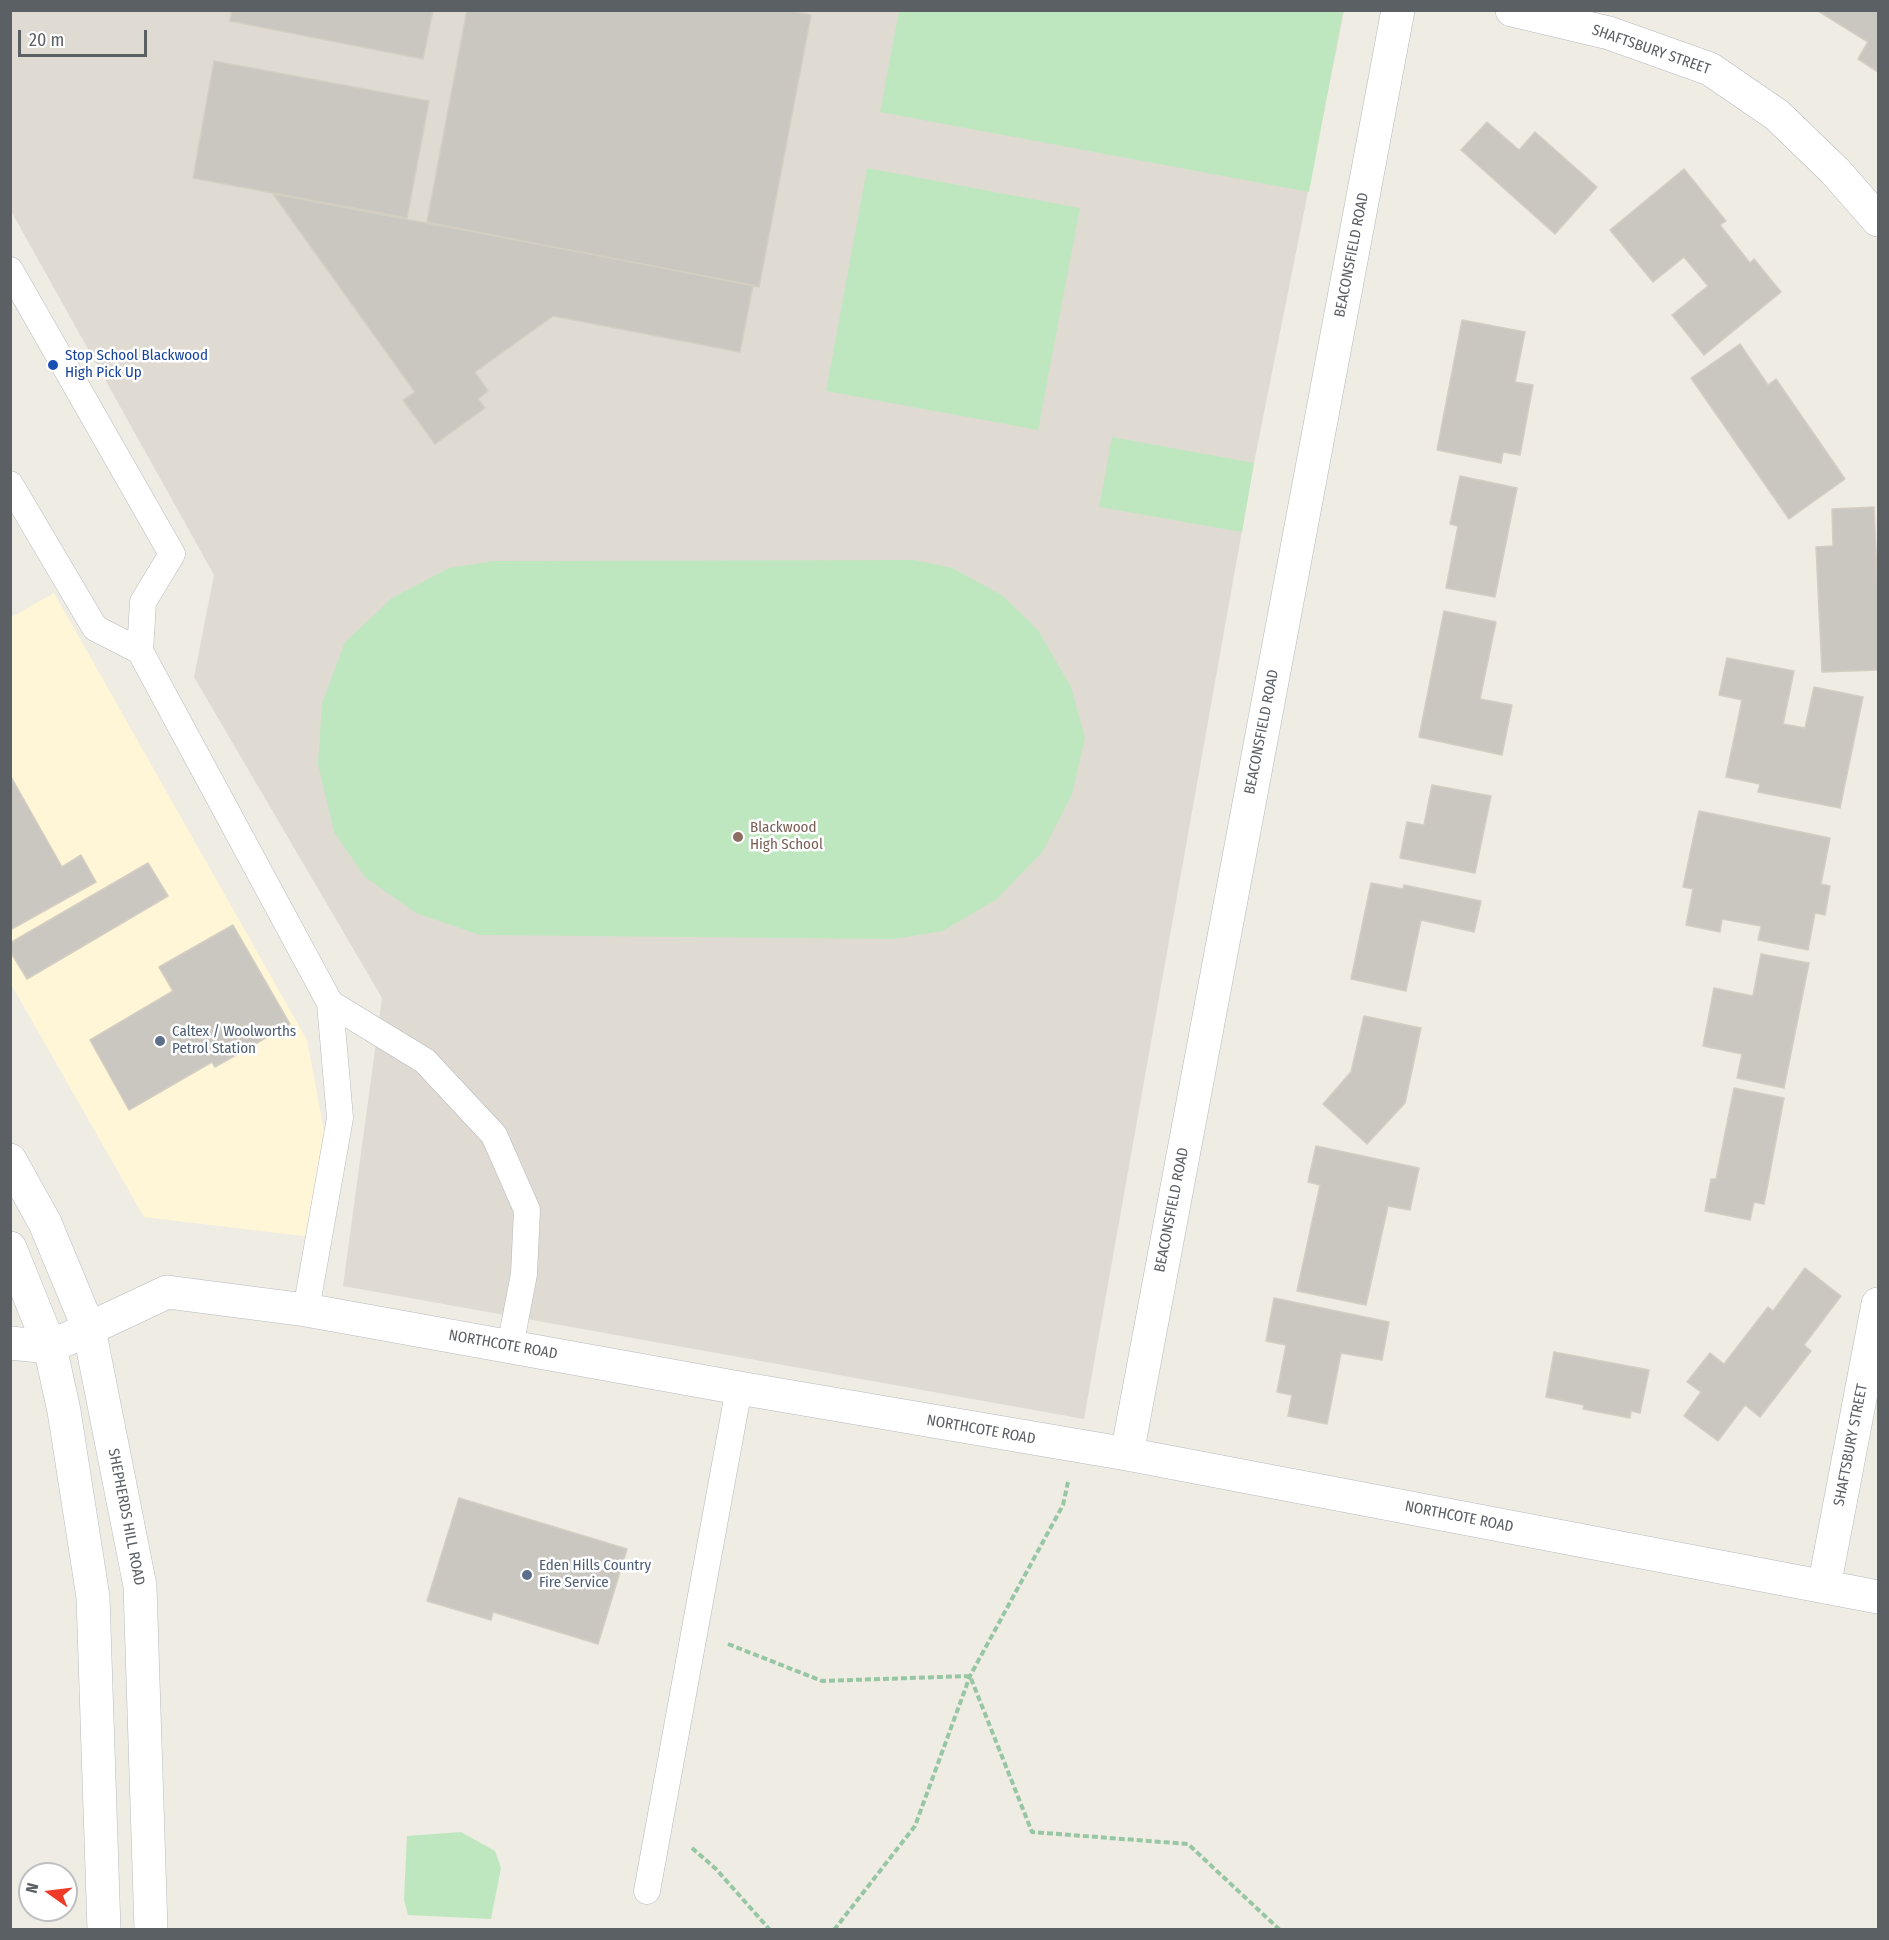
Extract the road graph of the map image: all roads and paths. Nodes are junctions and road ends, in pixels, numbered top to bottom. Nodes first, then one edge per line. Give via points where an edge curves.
1 (1398, 10) edge
2 (1512, 10) edge
3 (1878, 220) edge
4 (10, 270) edge
5 (10, 484) edge
6 (140, 651) junction
7 (330, 1003) junction
8 (10, 1160) edge
9 (10, 1248) edge
10 (1878, 1304) edge
11 (306, 1310) junction
12 (89, 1329) junction
13 (10, 1343) edge
14 (50, 1347) junction
15 (510, 1347) junction
16 (739, 1388) junction
17 (1077, 1446) junction
18 (1127, 1454) junction
19 (1824, 1587) junction
20 (1878, 1597) edge
21 (694, 1631) junction
22 (970, 1676) junction
23 (660, 1821) junction
24 (647, 1891) dead end
25 (104, 1929) edge
26 (151, 1929) edge
27 (770, 1929) edge
28 (834, 1929) edge
29 (1280, 1929) edge

1 - 18 street, BEACONSFIELD ROAD
2 - 3 street, SHAFTSBURY STREET via 1609,33 1710,69 1777,115
4 - 6 lane via 172,554 143,602
5 - 6 lane via 95,628
6 - 7 lane
7 - 11 lane via 340,1119
7 - 15 lane via 425,1061 494,1136 527,1210 524,1274
8 - 12 street, SHEPHERDS HILL ROAD via 45,1223
9 - 14 street
10 - 19 street, SHAFTSBURY STREET
11 - 12 street, NORTHCOTE ROAD via 167,1292
11 - 15 street, NORTHCOTE ROAD
12 - 14 street, NORTHCOTE ROAD
12 - 26 street, SHEPHERDS HILL ROAD via 140,1586
13 - 14 street
14 - 25 street via 93,1597
15 - 16 street, NORTHCOTE ROAD
16 - 17 street, NORTHCOTE ROAD
16 - 21 lane
17 - 18 street, NORTHCOTE ROAD
17 - 22 path via 1063,1504
18 - 19 street, NORTHCOTE ROAD
19 - 20 street, NORTHCOTE ROAD
21 - 22 path via 822,1681
21 - 23 lane
22 - 28 path via 915,1826
22 - 29 path via 1032,1832 1188,1845
23 - 24 lane
23 - 27 path via 716,1869

